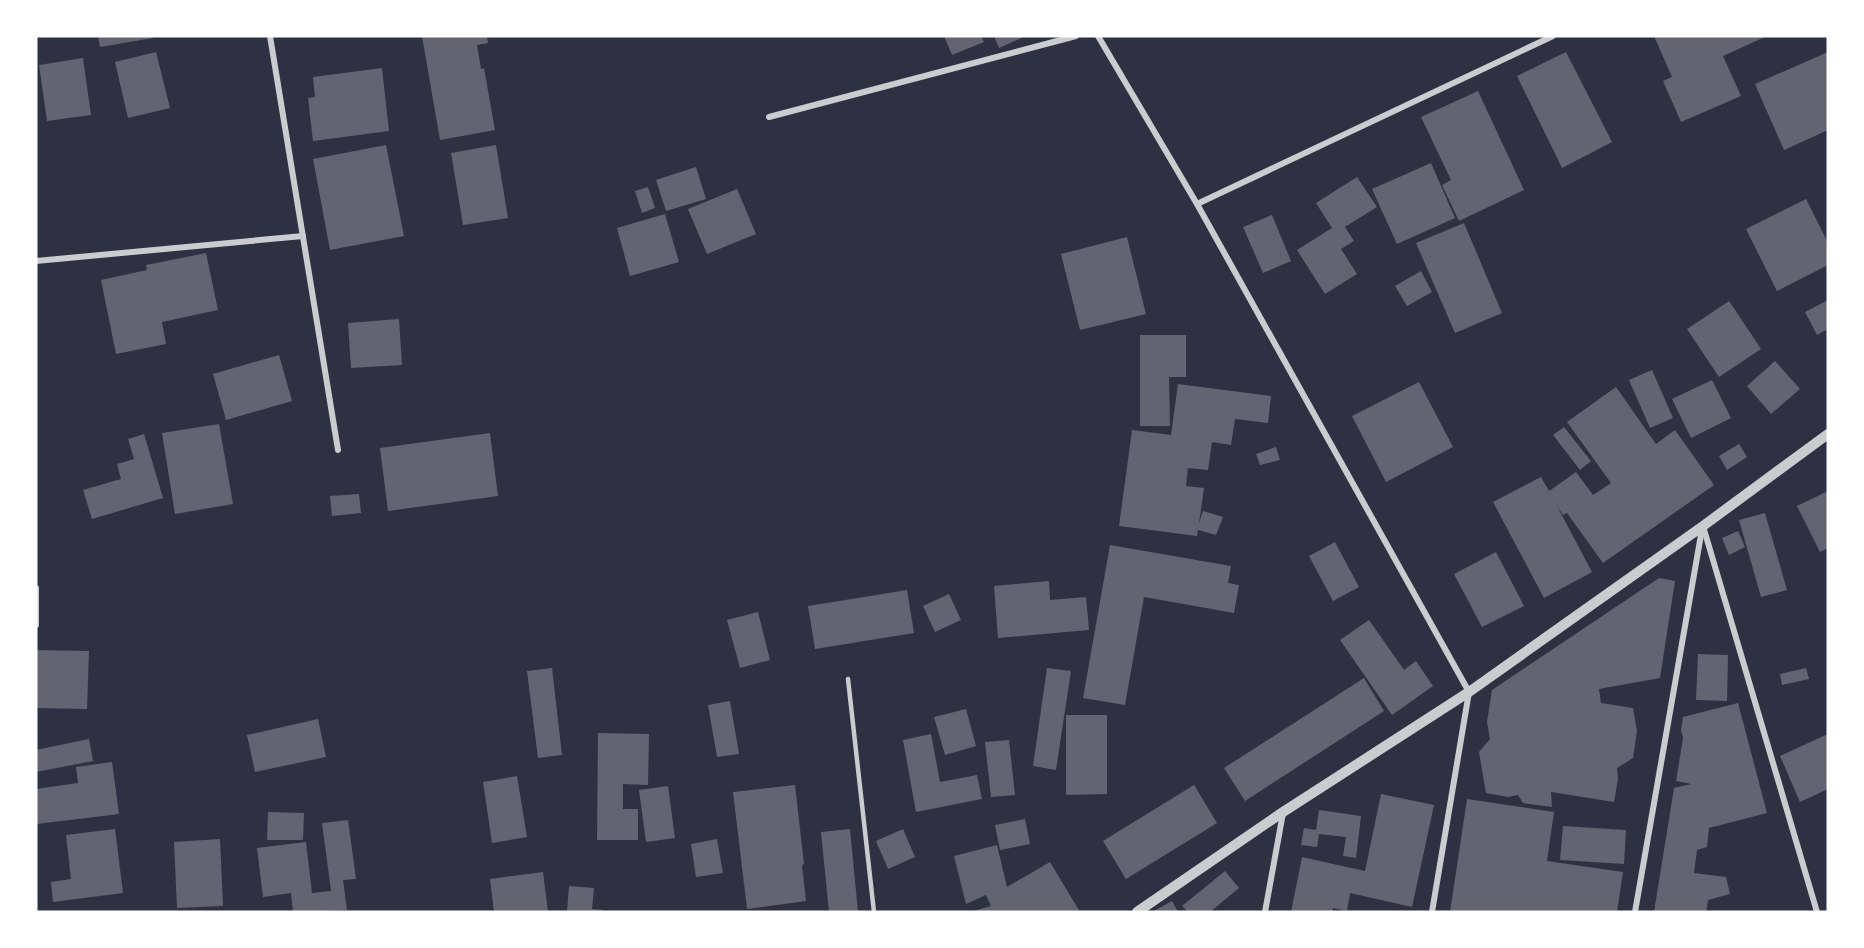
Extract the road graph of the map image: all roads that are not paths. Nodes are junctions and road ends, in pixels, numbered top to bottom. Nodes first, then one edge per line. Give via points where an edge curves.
1 (270, 36) edge
2 (1076, 36) edge
3 (1098, 36) edge
4 (1553, 36) edge
5 (769, 117) dead end
6 (1197, 204) junction
7 (303, 236) junction
8 (36, 261) edge
9 (1828, 434) edge
10 (338, 450) dead end
11 (1703, 526) junction
12 (36, 588) edge
13 (36, 625) edge
14 (848, 679) dead end
15 (1469, 692) junction
16 (1283, 813) junction
17 (874, 912) edge
18 (1137, 912) edge
19 (1266, 912) edge
20 (1432, 912) edge
21 (1635, 912) edge
22 (1817, 912) edge

1 - 7 street
2 - 5 street
3 - 6 street
4 - 6 street
6 - 15 street
7 - 8 street
7 - 10 street
9 - 11 street
11 - 15 street
11 - 21 street
11 - 22 street
12 - 13 street
14 - 17 lane
15 - 16 street
15 - 20 street
16 - 18 street
16 - 19 street

